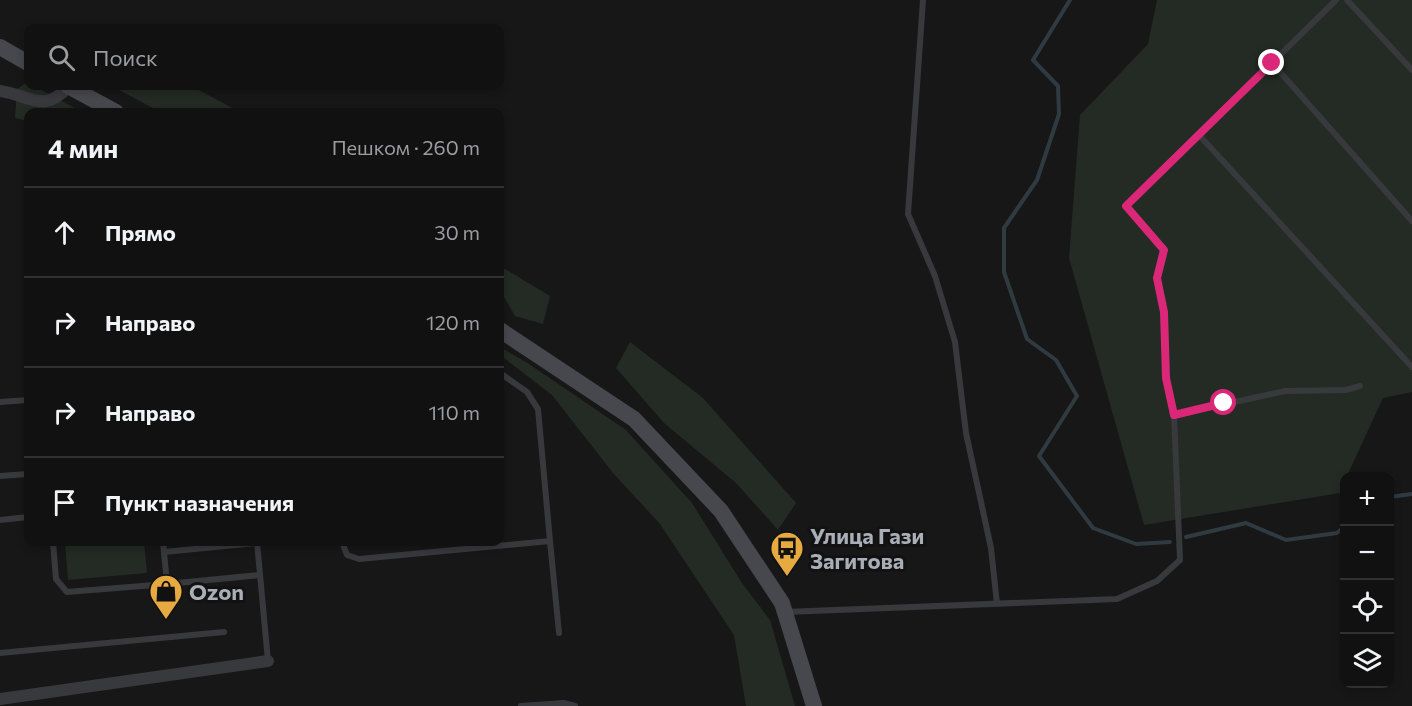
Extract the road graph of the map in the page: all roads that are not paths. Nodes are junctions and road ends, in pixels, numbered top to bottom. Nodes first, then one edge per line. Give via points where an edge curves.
1 (923, 0) edge
2 (1336, 0) edge
3 (1347, 0) edge
4 (0, 47) edge
5 (24, 61) edge
6 (1272, 63) junction
7 (1412, 70) edge
8 (65, 90) edge
9 (75, 90) edge
10 (0, 91) edge
11 (109, 108) edge
12 (1199, 135) junction
13 (1412, 221) edge
14 (504, 333) edge
15 (1412, 367) edge
16 (504, 376) edge
17 (1360, 386) dead end
18 (24, 400) edge
19 (0, 402) edge
20 (1174, 415) junction
21 (24, 474) edge
22 (0, 476) edge
23 (24, 517) edge
24 (0, 520) edge
25 (550, 541) junction
26 (504, 545) edge
27 (53, 546) edge
28 (164, 546) edge
29 (220, 546) edge
30 (257, 546) edge
31 (343, 546) edge
32 (453, 546) edge
33 (496, 546) edge
34 (453, 550) junction
35 (164, 552) junction
36 (260, 575) junction
37 (167, 584) junction
38 (997, 603) junction
39 (785, 612) junction
40 (224, 632) dead end
41 (559, 633) dead end
42 (0, 653) edge
43 (268, 661) joint
44 (0, 699) edge
45 (521, 706) edge
46 (575, 706) edge
47 (814, 706) edge

1 - 38 lane via 908,214 935,276 955,342 966,432 991,548
2 - 6 lane
3 - 7 lane
4 - 5 main road
6 - 12 lane
6 - 13 lane
8 - 10 street via 49,103
9 - 11 main road
12 - 15 lane
12 - 20 lane via 1126,206 1164,250 1157,278 1164,312 1166,378
14 - 39 main road via 634,418 721,511
16 - 25 lane via 527,392 538,409
17 - 20 lane via 1346,390 1285,391
18 - 19 lane
20 - 38 lane via 1180,560 1157,582 1117,599
21 - 22 lane
23 - 24 lane
25 - 26 lane
25 - 41 lane
27 - 37 lane via 56,579 67,592
28 - 35 lane
29 - 35 lane
30 - 36 lane
31 - 34 lane via 344,552 354,559
32 - 34 lane
33 - 34 lane
35 - 37 lane
36 - 37 lane
36 - 43 lane
38 - 39 lane
39 - 47 main road
40 - 42 lane
43 - 44 street
45 - 46 lane

